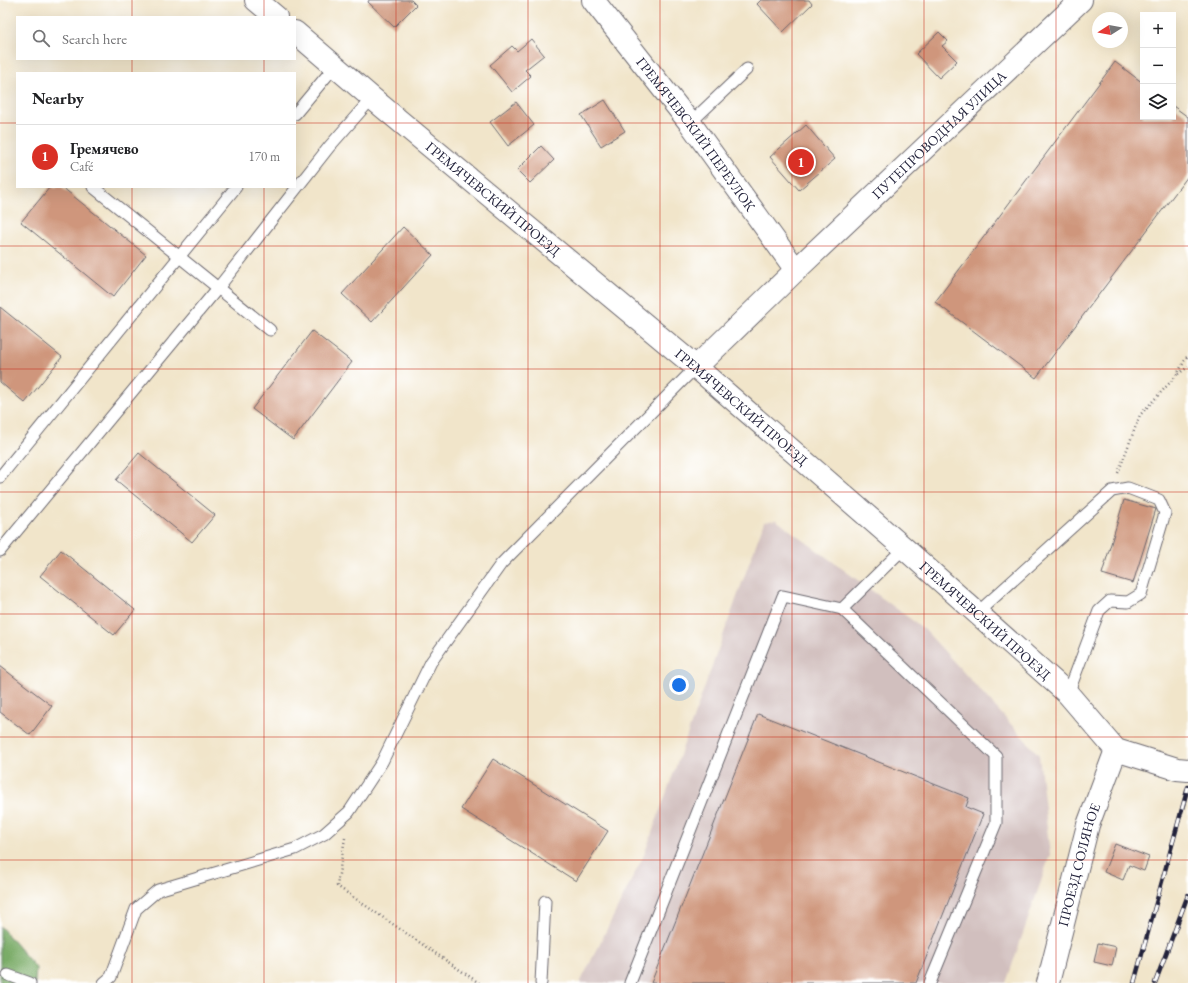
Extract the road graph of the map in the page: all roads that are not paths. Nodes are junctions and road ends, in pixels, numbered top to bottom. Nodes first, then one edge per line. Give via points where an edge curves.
1 (256, 0) edge
2 (593, 0) edge
3 (1081, 0) edge
4 (275, 16) edge
5 (296, 33) edge
6 (335, 66) junction
7 (747, 69) dead end
8 (372, 98) junction
9 (296, 113) edge
10 (690, 123) junction
11 (94, 188) edge
12 (235, 188) edge
13 (180, 257) junction
14 (796, 270) junction
15 (218, 288) junction
16 (270, 330) dead end
17 (696, 367) junction
18 (0, 477) edge
19 (904, 548) junction
20 (0, 551) edge
21 (842, 609) junction
22 (976, 613) junction
23 (1068, 694) junction
24 (1116, 750) junction
25 (1188, 770) edge
26 (545, 901) dead end
27 (8, 974) dead end
28 (30, 983) edge
29 (104, 983) edge
30 (541, 983) edge
31 (630, 983) edge
32 (930, 983) edge
33 (1048, 983) edge

1 - 4 street
2 - 10 street, ГРЕМЯЧЕВСКИЙ ПЕРЕУЛОК
3 - 14 street, ПУТЕПРОВОДНАЯ УЛИЦА
5 - 6 street, ГРЕМЯЧЕВСКИЙ ПРОЕЗД
6 - 8 street, ГРЕМЯЧЕВСКИЙ ПРОЕЗД
6 - 9 lane
7 - 10 lane
8 - 15 lane via 329,147
8 - 17 street, ГРЕМЯЧЕВСКИЙ ПРОЕЗД
10 - 14 street, ГРЕМЯЧЕВСКИЙ ПЕРЕУЛОК
11 - 13 lane
12 - 13 lane
13 - 15 lane
13 - 18 lane
14 - 17 street, ПУТЕПРОВОДНАЯ УЛИЦА
15 - 16 lane
15 - 20 lane
17 - 19 street, ГРЕМЯЧЕВСКИЙ ПРОЕЗД
17 - 29 lane via 501,564 431,662 382,762 349,812 324,834 295,849 158,890 136,909 111,977
19 - 21 lane
19 - 22 street, ГРЕМЯЧЕВСКИЙ ПРОЕЗД
21 - 31 lane via 783,596
21 - 32 lane via 996,756 996,823
22 - 23 street, ГРЕМЯЧЕВСКИЙ ПРОЕЗД
22 - 23 lane via 1112,491 1128,488 1159,500 1165,513 1141,594 1128,602 1110,601 1099,611
23 - 24 street, ГРЕМЯЧЕВСКИЙ ПРОЕЗД
24 - 25 street
24 - 33 street, ПРОЕЗД СОЛЯНОЕ via 1088,825
26 - 30 lane
27 - 28 lane

